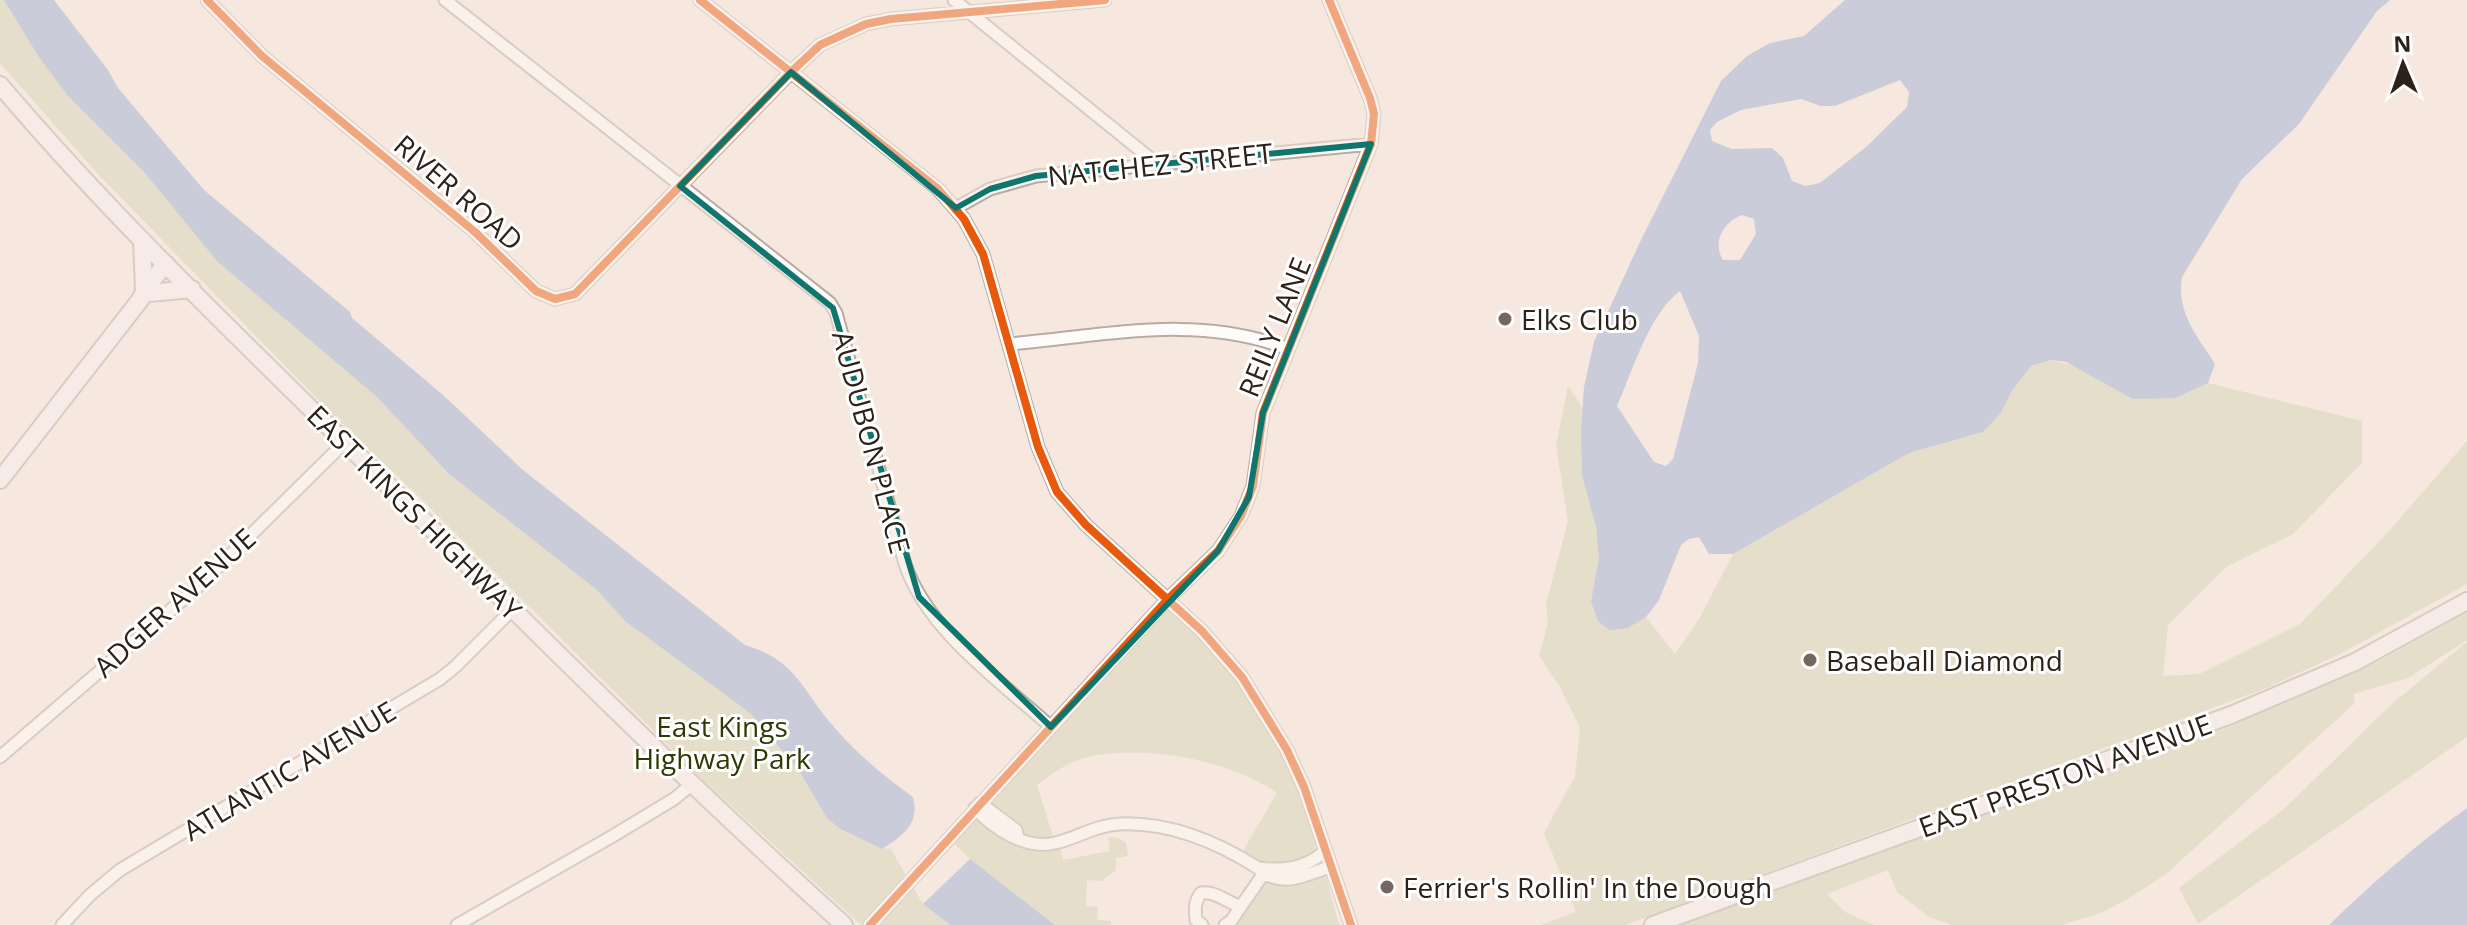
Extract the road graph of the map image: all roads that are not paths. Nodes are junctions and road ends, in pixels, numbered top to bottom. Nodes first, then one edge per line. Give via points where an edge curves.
1 (207, 0) edge
2 (445, 0) edge
3 (700, 0) edge
4 (954, 0) edge
5 (1105, 0) edge
6 (1329, 0) edge
7 (970, 13) junction
8 (791, 72) junction
9 (0, 85) edge
10 (1371, 144) junction
11 (1156, 163) junction
12 (680, 186) junction
13 (956, 208) junction
14 (142, 240) junction
15 (169, 267) junction
16 (192, 289) junction
17 (144, 295) junction
18 (1009, 344) junction
19 (1288, 349) junction
20 (344, 443) junction
21 (0, 480) edge
22 (1168, 599) junction
23 (2467, 601) edge
24 (513, 609) junction
25 (1051, 727) junction
26 (0, 757) edge
27 (691, 785) junction
28 (977, 806) junction
29 (1324, 852) junction
30 (1329, 867) junction
31 (1261, 870) junction
32 (1240, 906) junction
33 (62, 925) edge
34 (457, 925) edge
35 (844, 925) edge
36 (870, 925) edge
37 (1202, 925) edge
38 (1225, 925) edge
39 (1351, 925) edge
40 (1653, 925) edge

1 - 12 street, RIVER ROAD via 262,56 403,170 544,297 575,294
2 - 12 street, AUDUBON PLACE
3 - 8 street
4 - 7 street
5 - 7 street, RIVER ROAD
6 - 10 street, REILY LANE via 1370,98
7 - 8 street, RIVER ROAD via 866,24 820,45
7 - 11 street
8 - 12 street, RIVER ROAD
8 - 13 street
9 - 14 main road, EAST KINGS HIGHWAY
10 - 11 street, NATCHEZ STREET
10 - 19 street, REILY LANE
11 - 13 street, NATCHEZ STREET via 1016,180
12 - 25 street, AUDUBON PLACE via 833,308 905,564 919,597 956,640
13 - 18 street via 983,254
14 - 15 main road, EAST KINGS HIGHWAY
14 - 17 main road
15 - 16 main road, EAST KINGS HIGHWAY
15 - 17 main road
16 - 17 main road
16 - 20 main road, EAST KINGS HIGHWAY
17 - 21 main road
18 - 19 street via 1197,328 1254,336
18 - 22 street via 1038,447 1057,492
19 - 22 street, REILY LANE via 1263,413 1253,486 1241,516 1218,551
20 - 24 main road, EAST KINGS HIGHWAY
20 - 26 street, ADGER AVENUE via 202,583
22 - 25 street, REILY LANE
22 - 29 street via 1234,668 1268,716 1304,787
23 - 40 main road, EAST PRESTON AVENUE via 2355,662 2231,715
24 - 27 main road, EAST KINGS HIGHWAY
24 - 33 street, ATLANTIC AVENUE via 440,679 120,870
25 - 28 street, REILY LANE
27 - 34 street
27 - 35 main road, EAST KINGS HIGHWAY
28 - 31 street via 999,829 1033,845 1120,824 1173,828 1228,849
28 - 36 street, REILY LANE
29 - 30 street
29 - 31 street via 1305,865
30 - 31 street via 1293,879 1271,879
30 - 39 street
31 - 32 street
32 - 37 street via 1201,893 1195,909
32 - 38 street

